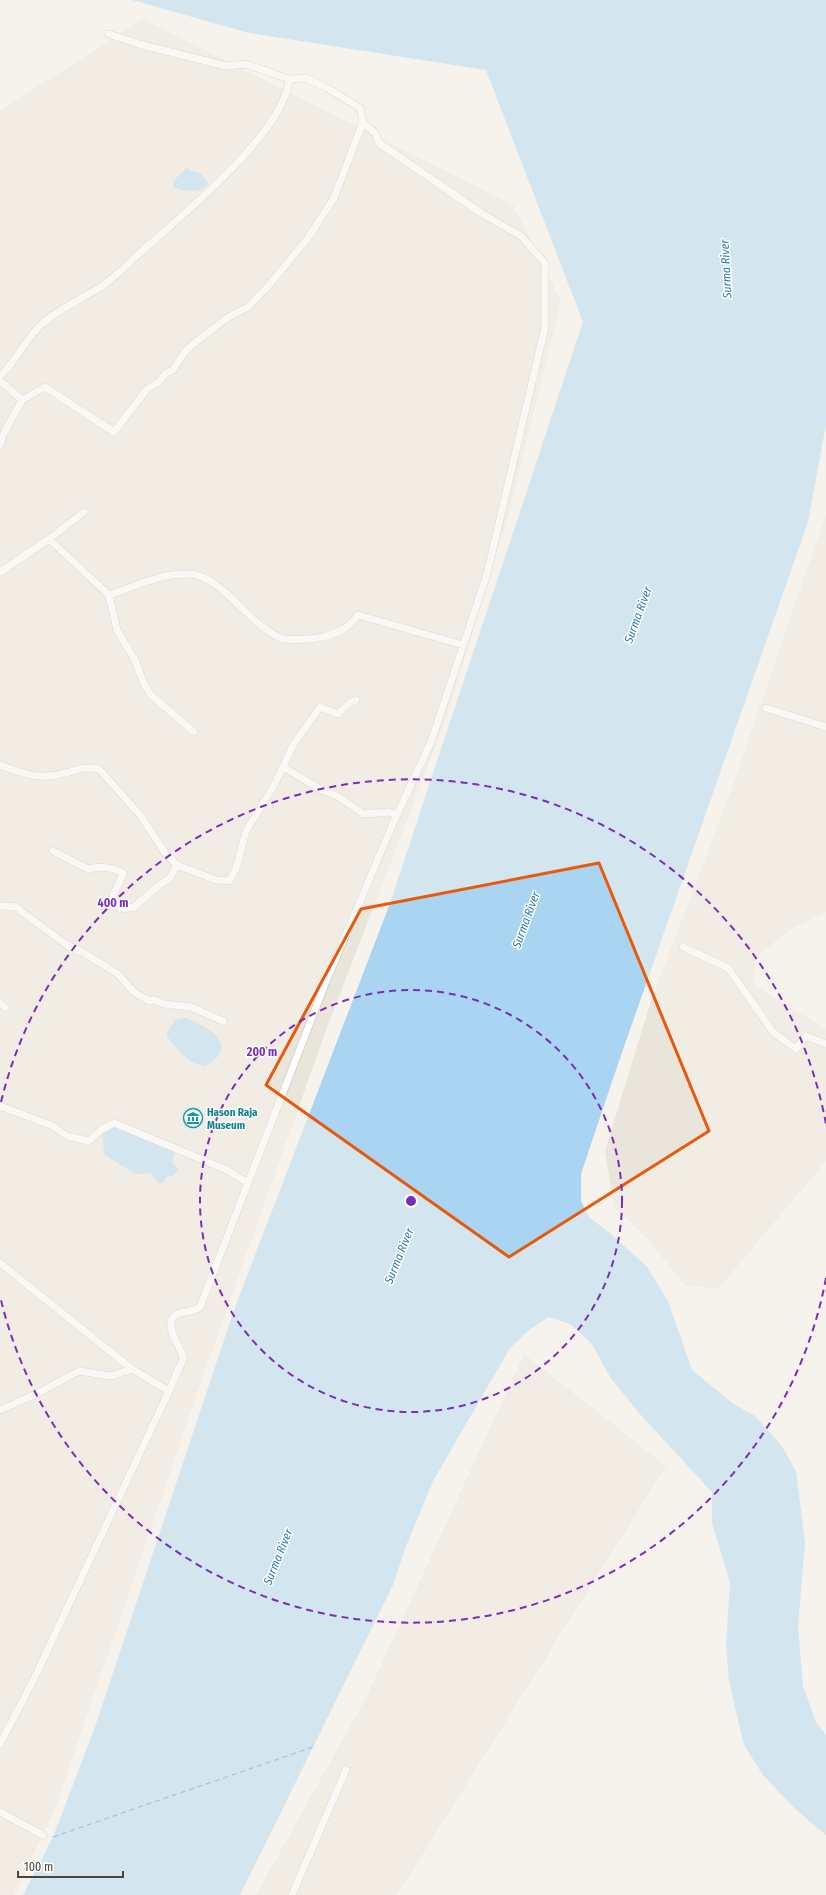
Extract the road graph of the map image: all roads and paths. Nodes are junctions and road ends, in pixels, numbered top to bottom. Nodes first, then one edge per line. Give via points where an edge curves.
1 (109, 34) dead end
2 (289, 79) junction
3 (363, 122) junction
4 (0, 376) edge
5 (0, 381) edge
6 (22, 400) junction
7 (0, 445) edge
8 (84, 512) dead end
9 (49, 539) junction
10 (0, 572) edge
11 (109, 595) junction
12 (463, 646) junction
13 (356, 700) dead end
14 (766, 708) dead end
15 (826, 727) edge
16 (194, 732) dead end
17 (0, 765) edge
18 (282, 767) junction
19 (397, 815) junction
20 (53, 851) dead end
21 (177, 865) junction
22 (0, 906) edge
23 (683, 947) dead end
24 (223, 1021) dead end
25 (826, 1044) edge
26 (0, 1106) edge
27 (248, 1183) junction
28 (0, 1263) edge
29 (132, 1370) junction
30 (169, 1392) junction
31 (0, 1410) edge
32 (0, 1744) edge
33 (346, 1770) dead end
34 (0, 1812) edge
35 (43, 1835) dead end
36 (292, 1895) edge

1 - 2 street via 226,66 246,64
2 - 3 street via 306,78 329,89 360,108
2 - 4 street via 288,90 278,110 250,149 228,173 106,283 43,323
3 - 6 street via 334,198 308,238 269,286 248,307 227,318 192,345 173,370 147,389 114,432 45,387
3 - 12 street via 376,134 379,143 481,213 520,236 544,264 546,326 487,574
5 - 6 street
6 - 7 street
8 - 9 street
9 - 10 street
9 - 11 street
11 - 12 street via 160,576 198,575 222,589 264,627 282,638 315,639 337,633 353,623 358,615
11 - 16 street via 117,630 135,660 144,684 151,695
12 - 19 street via 431,742
13 - 18 street via 338,714 320,707 292,747
14 - 15 street
17 - 21 street via 31,775 55,776 80,768 99,769 141,816 165,853
18 - 19 street via 339,797 363,814 389,812
18 - 21 street via 272,789 246,831 236,869 229,881 216,880
19 - 27 street via 325,984
20 - 21 street via 88,869 98,866 123,873 111,902 121,909 134,907 169,879
22 - 24 street via 17,907 67,945 118,974 134,992 149,1001 191,1007
23 - 25 street via 728,968 773,1032 796,1049 806,1036
26 - 27 street via 53,1126 67,1136 89,1141 102,1129 114,1123 225,1170
27 - 30 street via 200,1307 176,1314 171,1319 170,1325 183,1359
28 - 29 street
29 - 30 street
29 - 31 street via 111,1376 79,1372
30 - 32 street via 33,1681
33 - 36 street
34 - 35 street

